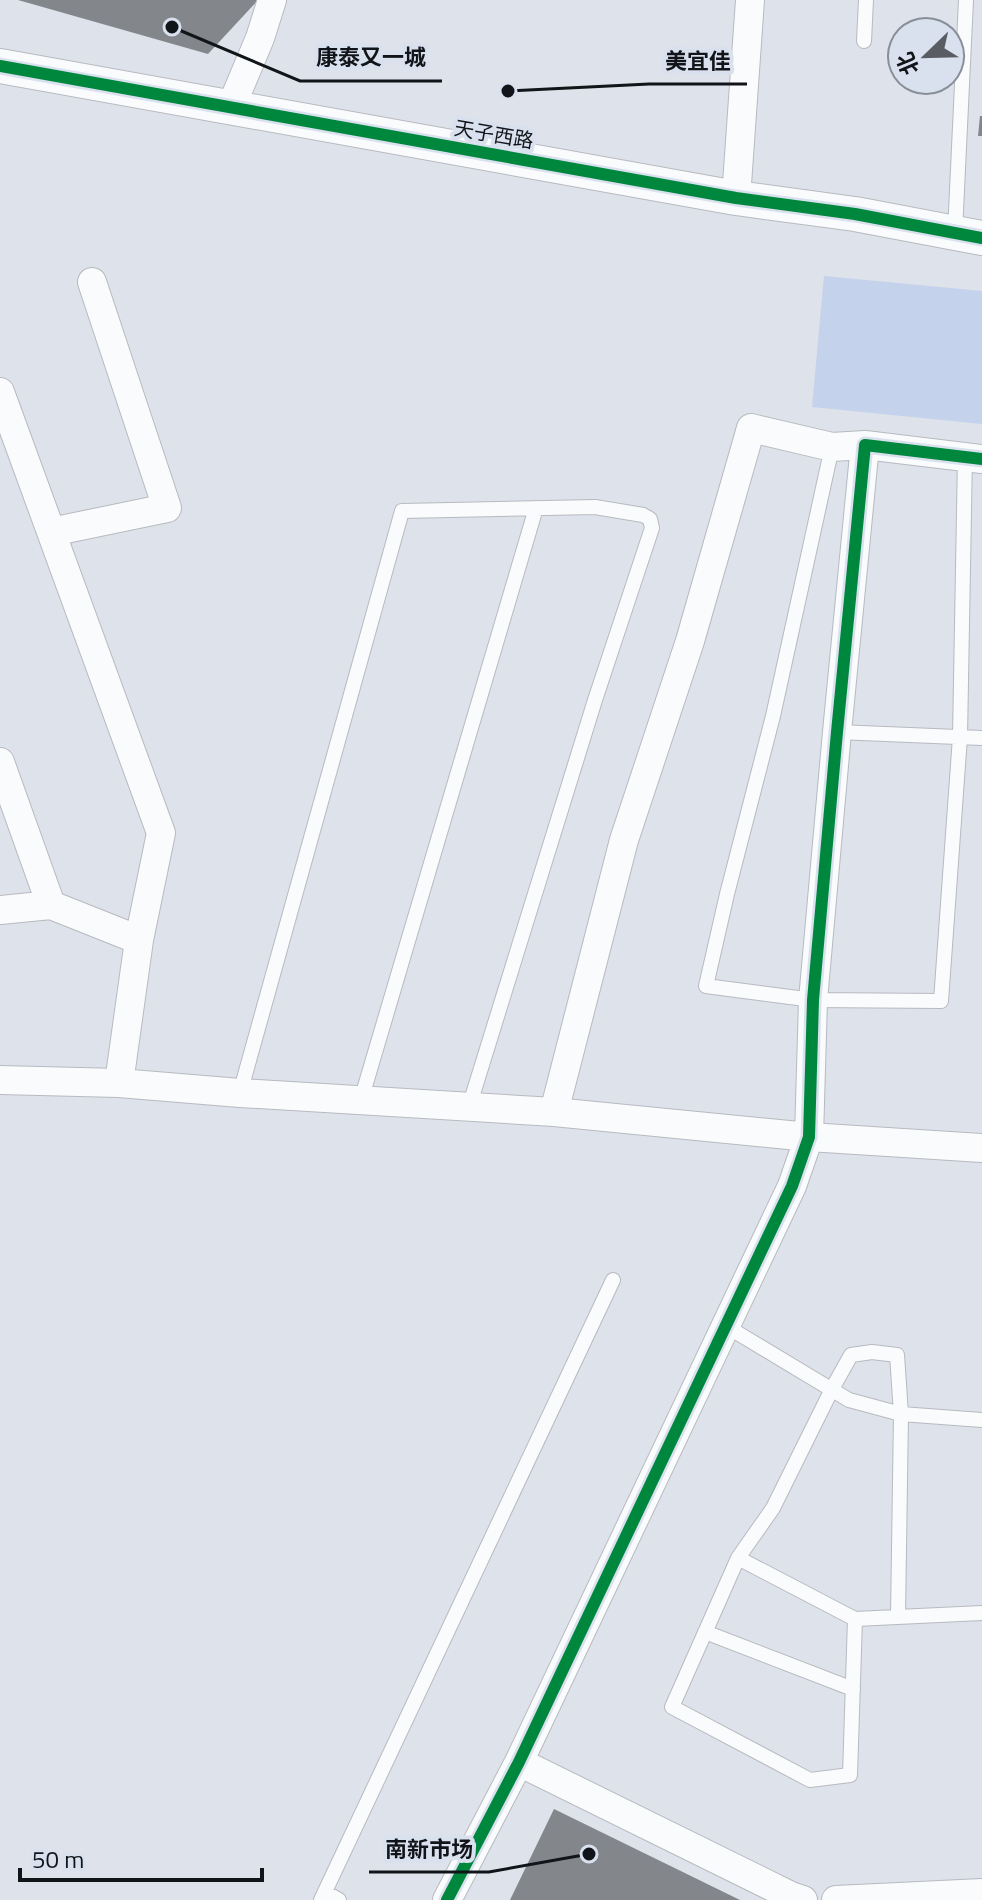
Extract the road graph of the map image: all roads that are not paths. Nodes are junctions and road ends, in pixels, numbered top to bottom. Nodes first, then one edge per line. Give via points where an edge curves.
1 (272, 0) edge
2 (750, 0) edge
3 (866, 0) edge
4 (966, 0) edge
5 (864, 41) dead end
6 (0, 66) edge
7 (231, 107) junction
8 (736, 198) junction
9 (968, 235) edge
10 (92, 282) dead end
11 (0, 392) edge
12 (865, 445) junction
13 (832, 447) junction
14 (974, 457) edge
15 (536, 508) junction
16 (51, 532) junction
17 (837, 732) junction
18 (960, 737) junction
19 (982, 738) edge
20 (0, 762) edge
21 (51, 905) junction
22 (0, 910) edge
23 (139, 940) junction
24 (813, 1000) junction
25 (0, 1080) edge
26 (119, 1083) junction
27 (240, 1093) junction
28 (361, 1100) junction
29 (469, 1107) junction
30 (554, 1112) junction
31 (809, 1137) junction
32 (982, 1148) edge
33 (613, 1280) dead end
34 (726, 1326) junction
35 (832, 1389) junction
36 (901, 1414) junction
37 (982, 1420) edge
38 (738, 1558) junction
39 (982, 1613) edge
40 (898, 1617) junction
41 (855, 1619) junction
42 (705, 1632) junction
43 (853, 1689) junction
44 (519, 1762) junction
45 (982, 1893) edge
46 (323, 1896) edge
47 (339, 1900) edge
48 (447, 1900) edge
49 (803, 1900) edge
50 (836, 1900) edge

1 - 7 street
2 - 8 street
3 - 5 lane
4 - 9 lane
6 - 7 street, 天子西路
7 - 8 street, 天子西路
8 - 9 street, 天子西路
10 - 16 street via 167,508
11 - 16 street
12 - 13 street
12 - 14 street
12 - 17 street
13 - 24 lane via 706,986
13 - 30 street via 751,428 690,641 624,840
14 - 18 lane
15 - 27 lane via 402,511
15 - 28 lane
15 - 29 lane via 628,511 648,517 652,528
16 - 23 street via 161,833
17 - 18 lane
17 - 24 street
18 - 19 lane
18 - 24 lane via 941,1001
20 - 21 street
21 - 22 street
21 - 23 street
23 - 26 street
24 - 31 street
25 - 26 street
26 - 27 street
27 - 28 street
28 - 29 street
29 - 30 street
30 - 31 street
31 - 32 street
31 - 34 street via 792,1186
33 - 46 lane
34 - 35 lane
34 - 44 street
35 - 36 lane via 849,1400
35 - 36 lane via 851,1355 897,1355
35 - 38 lane via 773,1508
36 - 37 lane
36 - 40 lane
38 - 41 lane
38 - 42 lane
39 - 40 lane
40 - 41 lane
41 - 43 lane
42 - 43 lane
42 - 43 lane via 672,1707 810,1780 850,1775
44 - 48 street
44 - 49 street
45 - 50 street
46 - 47 lane

